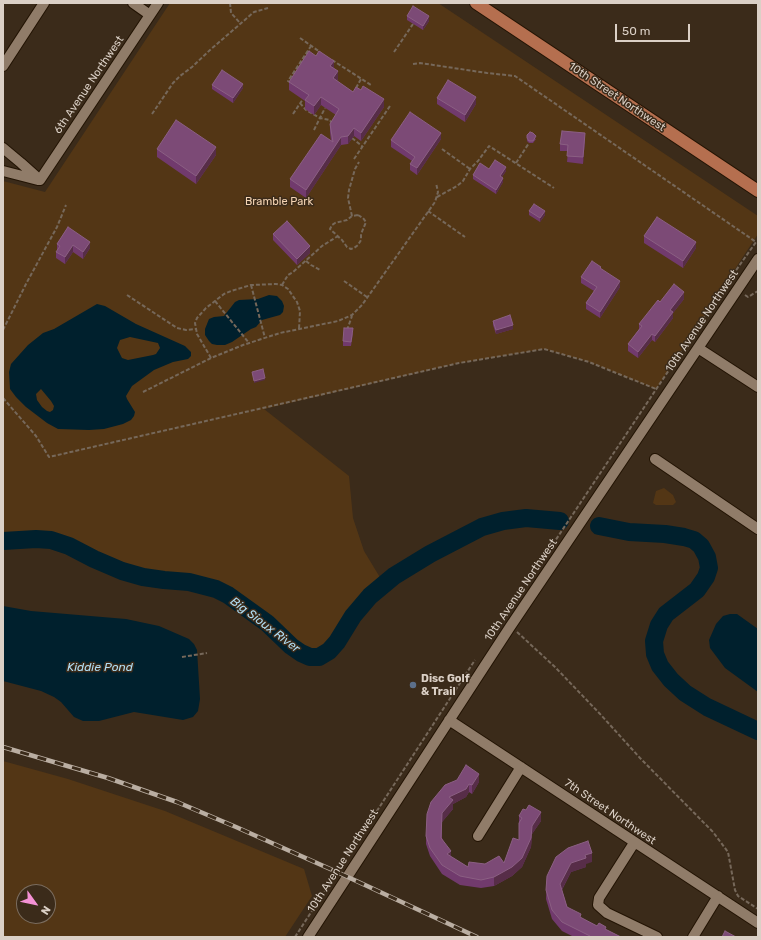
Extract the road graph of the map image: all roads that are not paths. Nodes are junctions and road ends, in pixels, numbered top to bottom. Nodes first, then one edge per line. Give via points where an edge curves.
1 (44, 3) edge
2 (132, 3) edge
3 (158, 3) edge
4 (476, 3) edge
5 (150, 15) junction
6 (3, 66) edge
7 (3, 148) edge
8 (3, 171) edge
9 (40, 180) junction
10 (758, 191) edge
11 (758, 259) edge
12 (698, 348) junction
13 (758, 386) edge
14 (655, 460) dead end
15 (758, 529) edge
16 (449, 720) junction
17 (521, 767) junction
18 (478, 836) dead end
19 (634, 842) junction
20 (718, 896) junction
21 (758, 923) edge
22 (308, 937) edge
23 (657, 937) edge
24 (693, 937) edge

1 - 6 street
2 - 5 street
3 - 5 street, 6th Avenue Northwest
4 - 10 main road, 10th Street Northwest
5 - 9 street, 6th Avenue Northwest
7 - 9 street
8 - 9 street
11 - 12 street, 10th Avenue Northwest
12 - 13 street
12 - 16 street, 10th Avenue Northwest
14 - 15 street
16 - 17 street, 7th Street Northwest
16 - 22 street, 10th Avenue Northwest
17 - 18 street
17 - 19 street, 7th Street Northwest
19 - 20 street, 7th Street Northwest
19 - 23 street via 598,898 598,905 607,913
20 - 21 street, 7th Street Northwest
20 - 24 street

